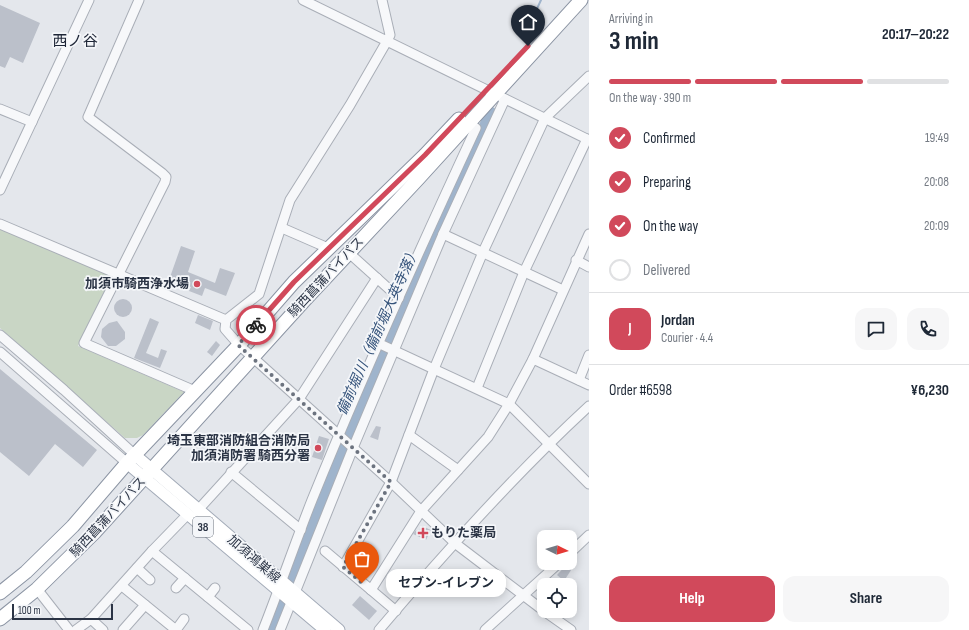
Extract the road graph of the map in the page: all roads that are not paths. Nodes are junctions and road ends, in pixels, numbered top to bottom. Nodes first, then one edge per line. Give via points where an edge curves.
1 (89, 0) edge
2 (139, 0) edge
3 (303, 0) edge
4 (382, 0) edge
5 (570, 0) edge
6 (582, 0) edge
7 (589, 5) edge
8 (387, 41) junction
9 (589, 76) edge
10 (496, 94) junction
11 (0, 109) edge
12 (545, 118) junction
13 (32, 122) junction
14 (468, 122) junction
15 (588, 140) edge
16 (0, 190) edge
17 (0, 224) edge
18 (282, 228) junction
19 (443, 234) junction
20 (589, 234) edge
21 (328, 248) junction
22 (483, 252) junction
23 (349, 253) junction
24 (576, 260) junction
25 (589, 267) edge
26 (524, 272) junction
27 (119, 273) junction
28 (377, 278) junction
29 (563, 290) junction
30 (398, 298) junction
31 (226, 320) junction
32 (0, 335) edge
33 (381, 344) junction
34 (238, 345) junction
35 (393, 349) junction
36 (0, 352) edge
37 (589, 355) edge
38 (252, 358) junction
39 (533, 359) junction
40 (434, 369) junction
41 (579, 380) junction
42 (589, 385) edge
43 (477, 388) junction
44 (195, 390) junction
45 (299, 399) junction
46 (509, 404) junction
47 (589, 406) edge
48 (409, 435) junction
49 (339, 436) junction
50 (549, 443) junction
51 (352, 447) junction
52 (131, 459) junction
53 (458, 470) junction
54 (231, 472) junction
55 (148, 474) junction
56 (391, 482) junction
57 (589, 484) edge
58 (421, 511) junction
59 (193, 512) junction
60 (301, 530) junction
61 (589, 535) edge
62 (456, 544) junction
63 (577, 546) edge
64 (152, 551) junction
65 (325, 551) dead end
66 (343, 567) junction
67 (137, 568) junction
68 (552, 570) edge
69 (185, 578) junction
70 (150, 580) dead end
71 (122, 586) junction
72 (280, 587) junction
73 (176, 588) dead end
74 (215, 588) dead end
75 (37, 589) junction
76 (371, 590) junction
77 (0, 593) edge
78 (208, 597) junction
79 (292, 597) junction
80 (524, 597) junction
81 (145, 605) junction
82 (537, 606) edge
83 (396, 611) junction
84 (554, 618) edge
85 (0, 619) edge
86 (91, 619) junction
87 (184, 620) dead end
88 (69, 630) edge
89 (76, 630) edge
90 (103, 630) edge
91 (123, 630) edge
92 (176, 630) edge
93 (248, 630) edge
94 (263, 630) edge
95 (280, 630) edge
96 (325, 630) edge
97 (338, 630) edge
98 (379, 630) edge
99 (486, 630) edge
100 (571, 630) edge

1 - 13 street
2 - 27 street via 88,117 166,177 157,201
3 - 8 street
4 - 8 street via 390,35
5 - 10 highway, 騎西菖蒲バイパス
6 - 7 street
6 - 10 highway, 騎西菖蒲バイパス
8 - 10 street
8 - 18 street via 290,200
9 - 12 street
10 - 12 street
10 - 14 highway, 騎西菖蒲バイパス
10 - 19 street
10 - 21 highway, 騎西菖蒲バイパス via 425,155
11 - 13 street
12 - 15 street
12 - 22 street
13 - 16 street
14 - 23 highway, 騎西菖蒲バイパス
14 - 30 street via 476,128
15 - 26 street
17 - 27 street
18 - 21 street
18 - 31 street via 259,294
19 - 22 street
19 - 35 street
20 - 24 street
21 - 34 highway, 騎西菖蒲バイパス
22 - 26 street
22 - 40 street
23 - 28 street
23 - 38 highway, 騎西菖蒲バイパス
24 - 25 street
24 - 29 street
26 - 29 street
26 - 43 street
27 - 31 street
27 - 44 street via 84,342
28 - 30 street
28 - 45 street
29 - 39 street
30 - 33 street
31 - 34 street via 225,329
32 - 52 street via 64,390
33 - 35 street
33 - 49 street
34 - 38 street
34 - 44 highway, 騎西菖蒲バイパス
35 - 40 street
35 - 51 street
36 - 52 street
37 - 41 street
38 - 45 street
38 - 55 highway, 騎西菖蒲バイパス
39 - 41 street
39 - 46 street
40 - 43 street
40 - 48 street
41 - 42 street
43 - 46 street
44 - 52 highway, 騎西菖蒲バイパス
45 - 49 street
45 - 54 street
46 - 50 street
46 - 53 street via 488,437
47 - 50 street
48 - 53 street
48 - 56 street
49 - 51 street
49 - 60 street
50 - 57 street
50 - 62 street
51 - 56 street
51 - 79 street
52 - 55 main road, 加須鴻巣線 / 38
52 - 77 highway, 騎西菖蒲バイパス via 53,546
53 - 58 street
54 - 59 street
54 - 60 street
55 - 59 main road, 加須鴻巣線 / 38
55 - 75 highway, 騎西菖蒲バイパス via 68,560
56 - 58 street
56 - 66 street
58 - 62 street
58 - 76 street
59 - 64 street
59 - 72 main road, 加須鴻巣線 / 38
60 - 72 street
61 - 63 street
62 - 80 street
62 - 83 street
64 - 67 street
64 - 69 street
65 - 66 street
66 - 76 street
67 - 70 street
67 - 71 street
68 - 80 street
69 - 73 street
69 - 78 street
71 - 81 street
71 - 86 street
72 - 79 main road, 加須鴻巣線 / 38
72 - 94 street
74 - 78 street
75 - 85 highway, 騎西菖蒲バイパス
75 - 88 street
76 - 83 street
78 - 93 street
79 - 95 street
79 - 96 main road, 加須鴻巣線 / 38
79 - 97 main road, 加須鴻巣線 / 38
80 - 82 street
80 - 99 street
81 - 91 street
81 - 92 street
83 - 98 street
84 - 100 street
86 - 89 street
86 - 90 street
87 - 92 street

